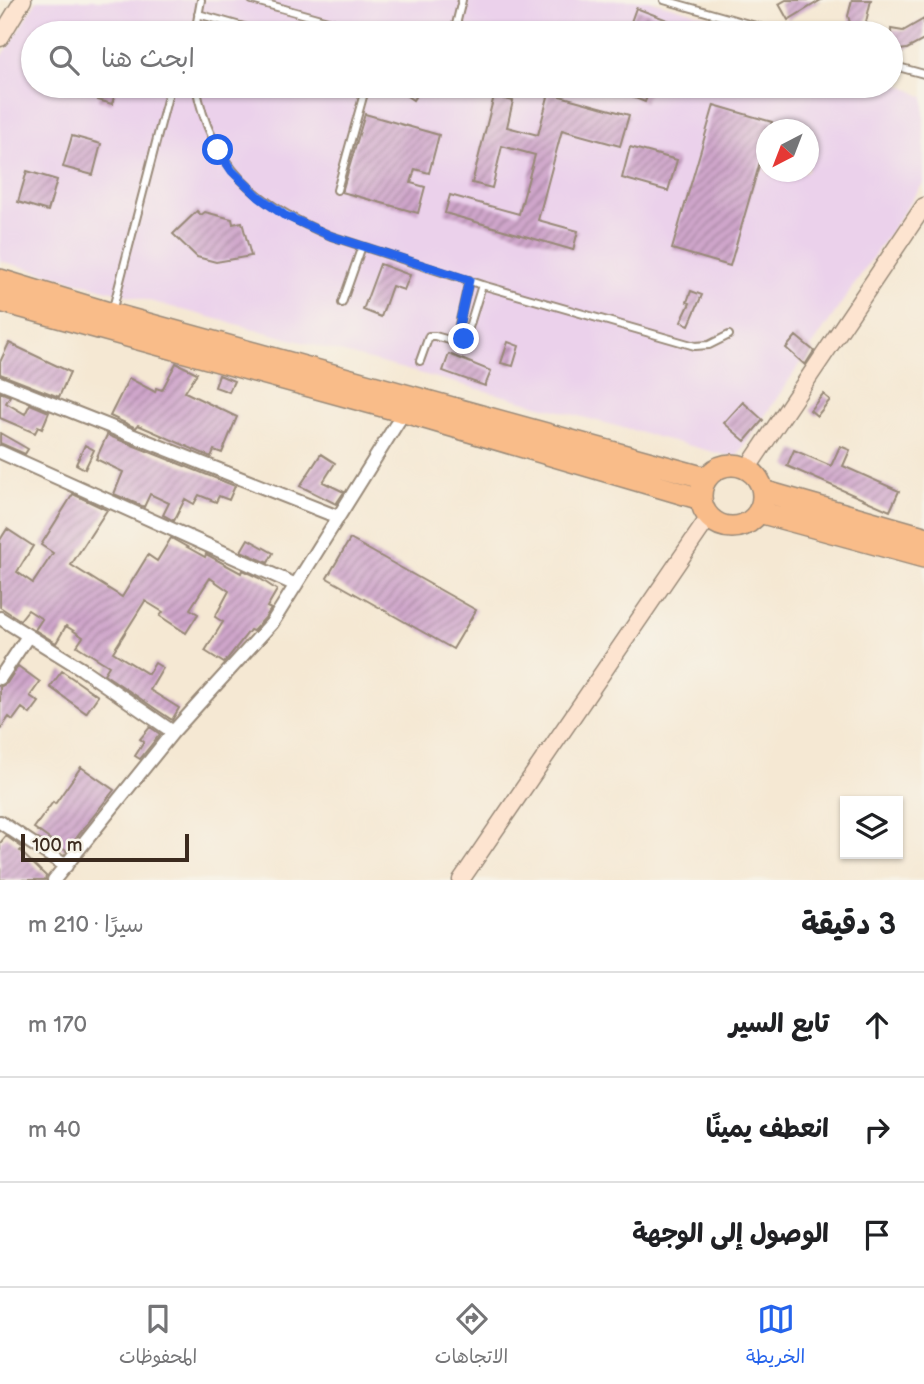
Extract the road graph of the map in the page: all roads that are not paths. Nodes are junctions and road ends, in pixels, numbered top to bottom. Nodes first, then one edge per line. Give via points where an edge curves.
1 (23, 0) edge
2 (201, 0) edge
3 (252, 0) edge
4 (462, 0) edge
5 (664, 0) edge
6 (198, 14) junction
7 (197, 21) edge
8 (223, 21) edge
9 (328, 21) edge
10 (457, 21) edge
11 (738, 21) edge
12 (0, 38) edge
13 (903, 68) edge
14 (924, 74) edge
15 (167, 98) edge
16 (199, 98) edge
17 (363, 98) edge
18 (337, 190) dead end
19 (924, 206) edge
20 (362, 246) junction
21 (0, 280) edge
22 (469, 280) junction
23 (482, 285) junction
24 (0, 301) edge
25 (342, 303) dead end
26 (112, 314) junction
27 (729, 335) dead end
28 (460, 343) junction
29 (420, 361) dead end
30 (0, 383) edge
31 (404, 412) junction
32 (0, 452) edge
33 (747, 469) junction
34 (706, 498) junction
35 (761, 501) junction
36 (338, 517) junction
37 (924, 537) edge
38 (924, 557) edge
39 (296, 584) junction
40 (0, 618) edge
41 (28, 636) junction
42 (0, 678) edge
43 (173, 732) junction
44 (0, 822) edge
45 (66, 866) junction
46 (54, 880) edge
47 (461, 880) edge

1 - 12 main road
2 - 6 lane
3 - 9 lane
4 - 10 lane
5 - 11 lane
6 - 7 lane
6 - 8 lane
13 - 14 lane
15 - 26 lane
16 - 20 lane via 218,150 250,188 284,215
17 - 18 lane
19 - 33 main road
20 - 22 lane
20 - 25 lane
21 - 26 highway
22 - 23 lane
22 - 28 lane via 458,330
23 - 27 lane via 695,346
23 - 28 lane
24 - 31 highway
26 - 34 highway
28 - 29 lane via 429,336
30 - 36 street
31 - 34 highway
31 - 36 street
32 - 39 street
33 - 34 highway via 728,465 716,469
33 - 35 highway via 757,478
34 - 35 highway via 721,525 736,527 749,522
34 - 47 main road
35 - 37 highway
35 - 38 highway
36 - 39 street
39 - 43 street via 272,623
40 - 41 street
41 - 42 street
41 - 43 street
43 - 45 street
44 - 45 street
45 - 46 street

